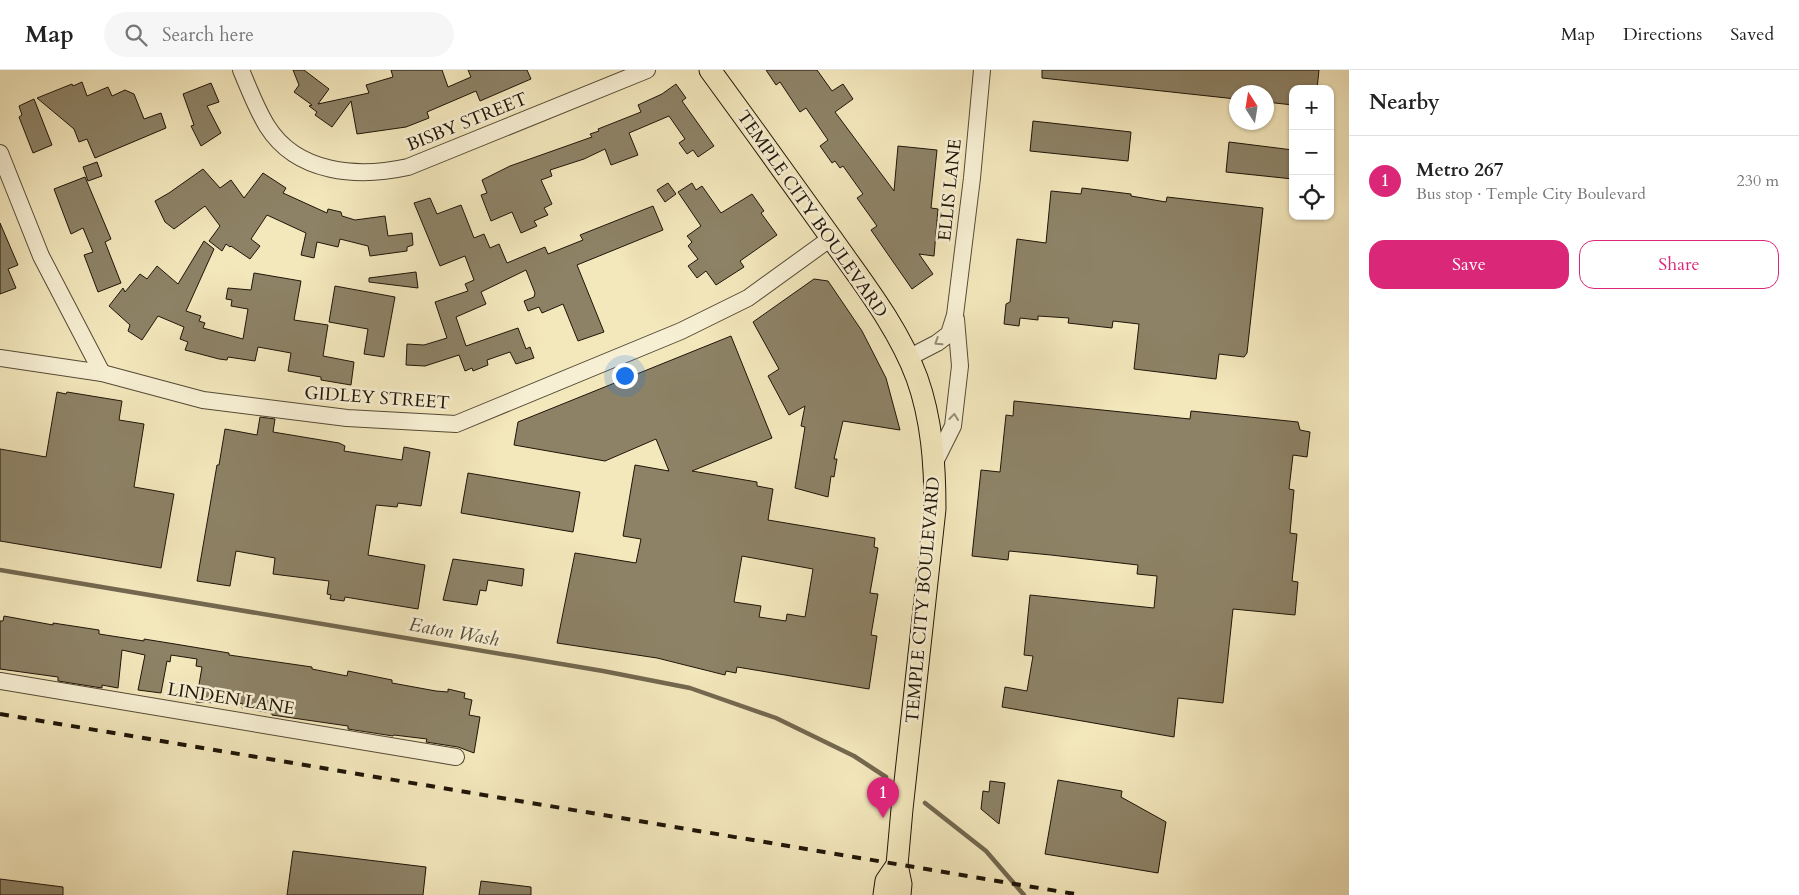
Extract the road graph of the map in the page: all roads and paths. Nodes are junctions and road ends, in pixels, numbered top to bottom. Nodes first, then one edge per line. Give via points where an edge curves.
1 (241, 70) edge
2 (647, 70) edge
3 (710, 70) edge
4 (982, 70) edge
5 (0, 153) edge
6 (831, 238) junction
7 (955, 315) junction
8 (0, 358) edge
9 (908, 358) junction
10 (102, 374) junction
11 (935, 462) junction
12 (0, 681) edge
13 (456, 757) dead end
14 (897, 865) junction
15 (884, 895) edge
16 (900, 895) edge

1 - 2 street, BISBY STREET via 268,127 297,155 338,172 382,173 408,167
3 - 6 main road, TEMPLE CITY BOULEVARD
4 - 7 street, ELLIS LANE
5 - 10 street via 41,256
6 - 9 main road, TEMPLE CITY BOULEVARD via 874,298
6 - 10 street, GIDLEY STREET via 748,298 681,331 456,424 347,418 203,400
7 -> 9 street, ELLIS LANE via 949,334
11 -> 7 street, ELLIS LANE via 953,426 960,366
8 - 10 street, GIDLEY STREET
9 - 11 main road, TEMPLE CITY BOULEVARD via 917,379
11 - 14 main road, TEMPLE CITY BOULEVARD via 934,520
12 - 13 street, LINDEN LANE
14 - 15 main road, TEMPLE CITY BOULEVARD via 886,881
14 - 16 main road, TEMPLE CITY BOULEVARD

